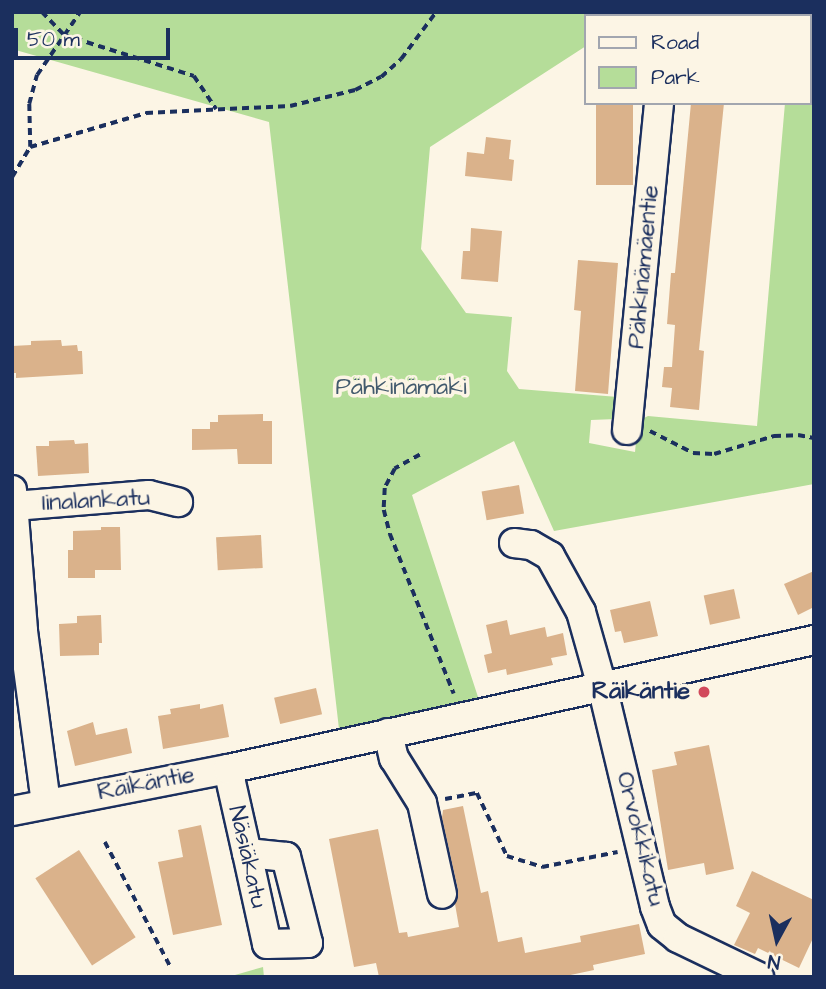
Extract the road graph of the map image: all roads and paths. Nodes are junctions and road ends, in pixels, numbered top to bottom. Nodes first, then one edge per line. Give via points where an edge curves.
1 (42, 12) edge
2 (80, 12) edge
3 (436, 12) edge
4 (64, 35) junction
5 (659, 105) edge
6 (216, 109) junction
7 (30, 147) junction
8 (12, 177) edge
9 (629, 424) joint
10 (814, 439) edge
11 (420, 455) dead end
12 (13, 498) edge
13 (178, 502) dead end
14 (514, 543) dead end
15 (18, 631) edge
16 (814, 640) edge
17 (603, 686) junction
18 (463, 716) junction
19 (388, 733) junction
20 (228, 769) junction
21 (46, 803) junction
22 (422, 803) junction
23 (12, 811) edge
24 (105, 842) dead end
25 (641, 847) junction
26 (247, 853) junction
27 (442, 894) dead end
28 (170, 966) dead end
29 (759, 977) edge

1 - 4 path
2 - 4 path
3 - 6 path via 401,59 381,77 355,90 290,106
4 - 6 path via 194,76
4 - 7 path via 37,75 29,104
5 - 9 street, Pähkinämäentie
6 - 7 path via 146,113
7 - 8 path
9 - 10 path via 693,453 714,454 774,436
11 - 18 path via 395,469 385,488 384,510
12 - 13 street, Iinalankatu via 149,495
12 - 15 street
14 - 17 street, Orvokkikatu via 531,545 550,556 566,580 581,612
15 - 21 street
16 - 17 street, Räikäntie
17 - 18 street, Räikäntie
17 - 25 street, Orvokkikatu
18 - 19 street, Räikäntie
19 - 20 street, Räikäntie
19 - 22 street via 394,758
20 - 21 street, Räikäntie
20 - 26 street, Näsiäkatu
21 - 23 street, Räikäntie
22 - 25 path via 477,793 507,856 542,867
22 - 27 street
24 - 28 path
25 - 29 street, Orvokkikatu via 663,925 678,938
26 - 26 street, Näsiäkatu via 267,944 308,943 286,856

